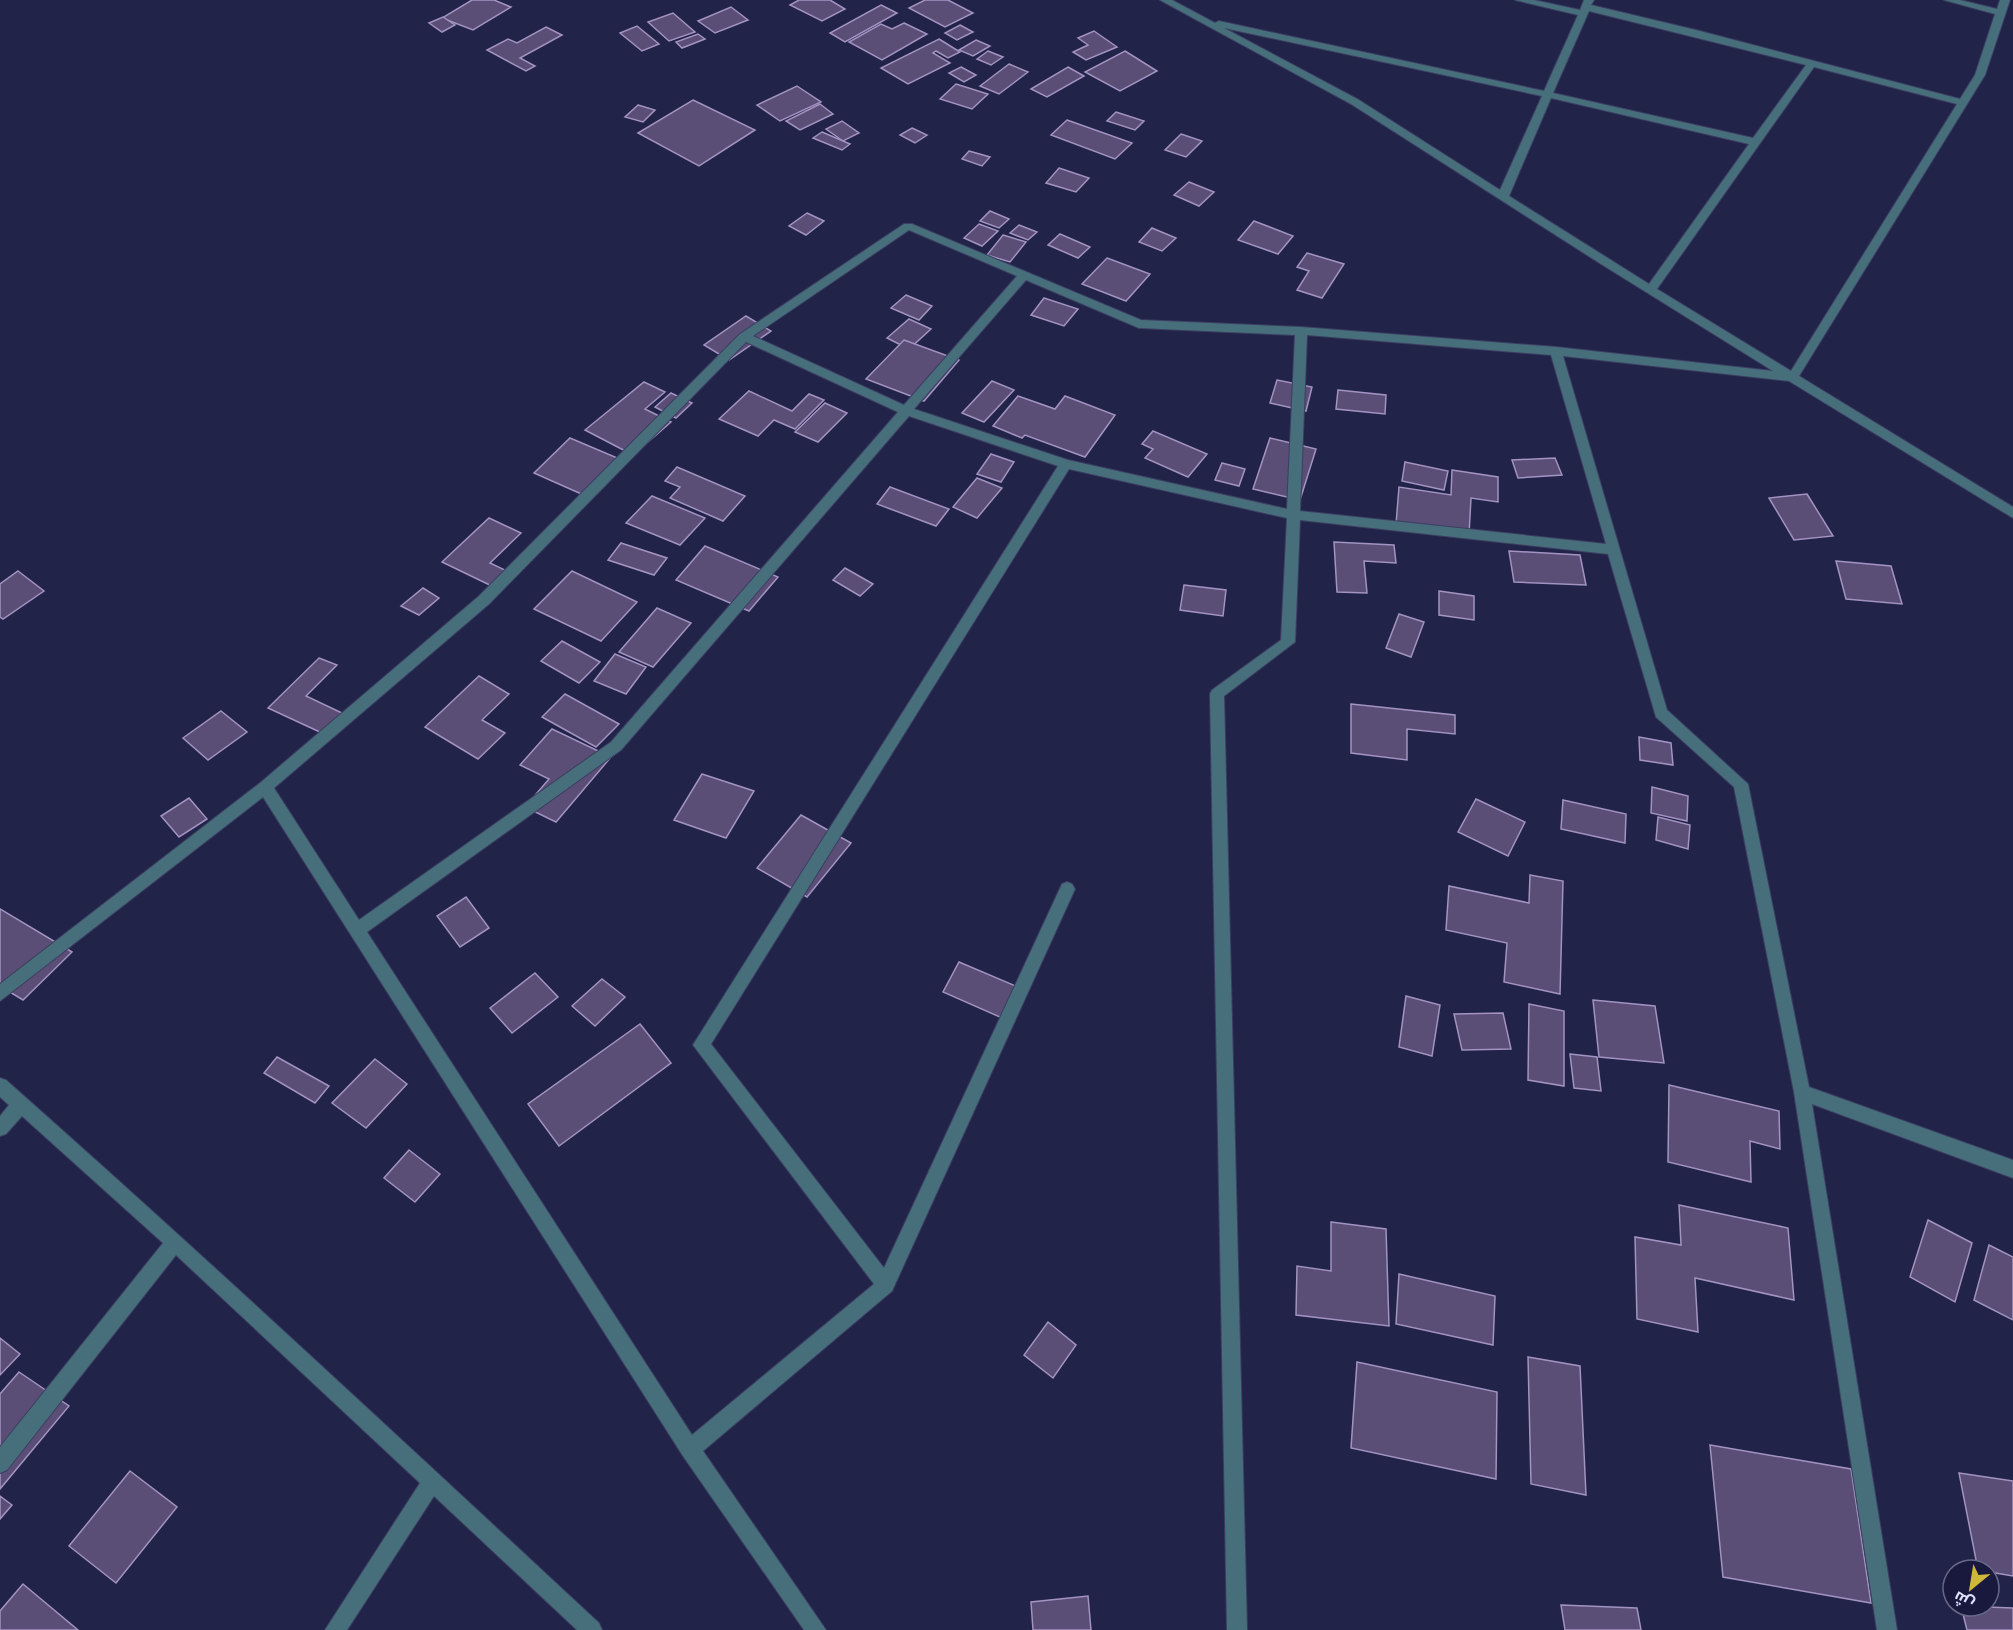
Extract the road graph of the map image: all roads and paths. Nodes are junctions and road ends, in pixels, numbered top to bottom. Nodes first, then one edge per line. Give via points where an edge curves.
1 (1165, 0) edge
2 (1520, 0) edge
3 (1949, 0) edge
4 (2005, 0) edge
5 (1586, 7) edge
6 (2001, 13) junction
7 (1201, 20) junction
8 (1811, 64) junction
9 (1548, 94) junction
10 (1963, 103) junction
11 (1755, 142) junction
12 (1503, 196) junction
13 (1024, 275) junction
14 (1650, 290) junction
15 (1301, 331) junction
16 (744, 337) junction
17 (1556, 351) junction
18 (1793, 377) junction
19 (906, 411) junction
20 (1066, 464) junction
21 (2013, 513) edge
22 (1293, 515) junction
23 (1613, 550) junction
24 (265, 786) junction
25 (1067, 889) dead end
26 (357, 930) junction
27 (0, 994) edge
28 (0, 1086) edge
29 (1802, 1092) junction
30 (20, 1106) junction
31 (0, 1128) edge
32 (2013, 1169) edge
33 (175, 1242) junction
34 (886, 1285) junction
35 (690, 1449) junction
36 (0, 1463) edge
37 (433, 1480) junction
38 (335, 1630) edge
39 (592, 1630) edge
40 (816, 1630) edge
41 (1237, 1630) edge
42 (1887, 1630) edge

1 - 7 street
2 - 5 street
3 - 6 street
4 - 6 street
5 - 8 street
5 - 9 street
6 - 10 street via 1980,75
7 - 9 street
7 - 12 street via 1355,102
8 - 10 street
8 - 11 street
9 - 11 street
9 - 12 street
10 - 18 street
11 - 14 street
12 - 14 street
13 - 15 street via 1139,324
13 - 16 street via 908,226
13 - 19 street
14 - 18 street
15 - 17 street
15 - 22 street
16 - 19 street
16 - 24 street via 484,600
17 - 18 street
17 - 23 street
18 - 21 street
19 - 20 street
19 - 26 street via 616,746
20 - 22 street
20 - 34 street via 701,1045
22 - 23 street
22 - 41 street via 1288,642 1216,694
23 - 29 street via 1661,713 1741,784
24 - 26 street
24 - 27 street
25 - 34 street
26 - 35 street
28 - 30 street
29 - 32 street
29 - 42 street
30 - 31 street
30 - 33 street
33 - 36 street
33 - 37 street
34 - 35 street
35 - 40 street
37 - 38 street
37 - 39 street

